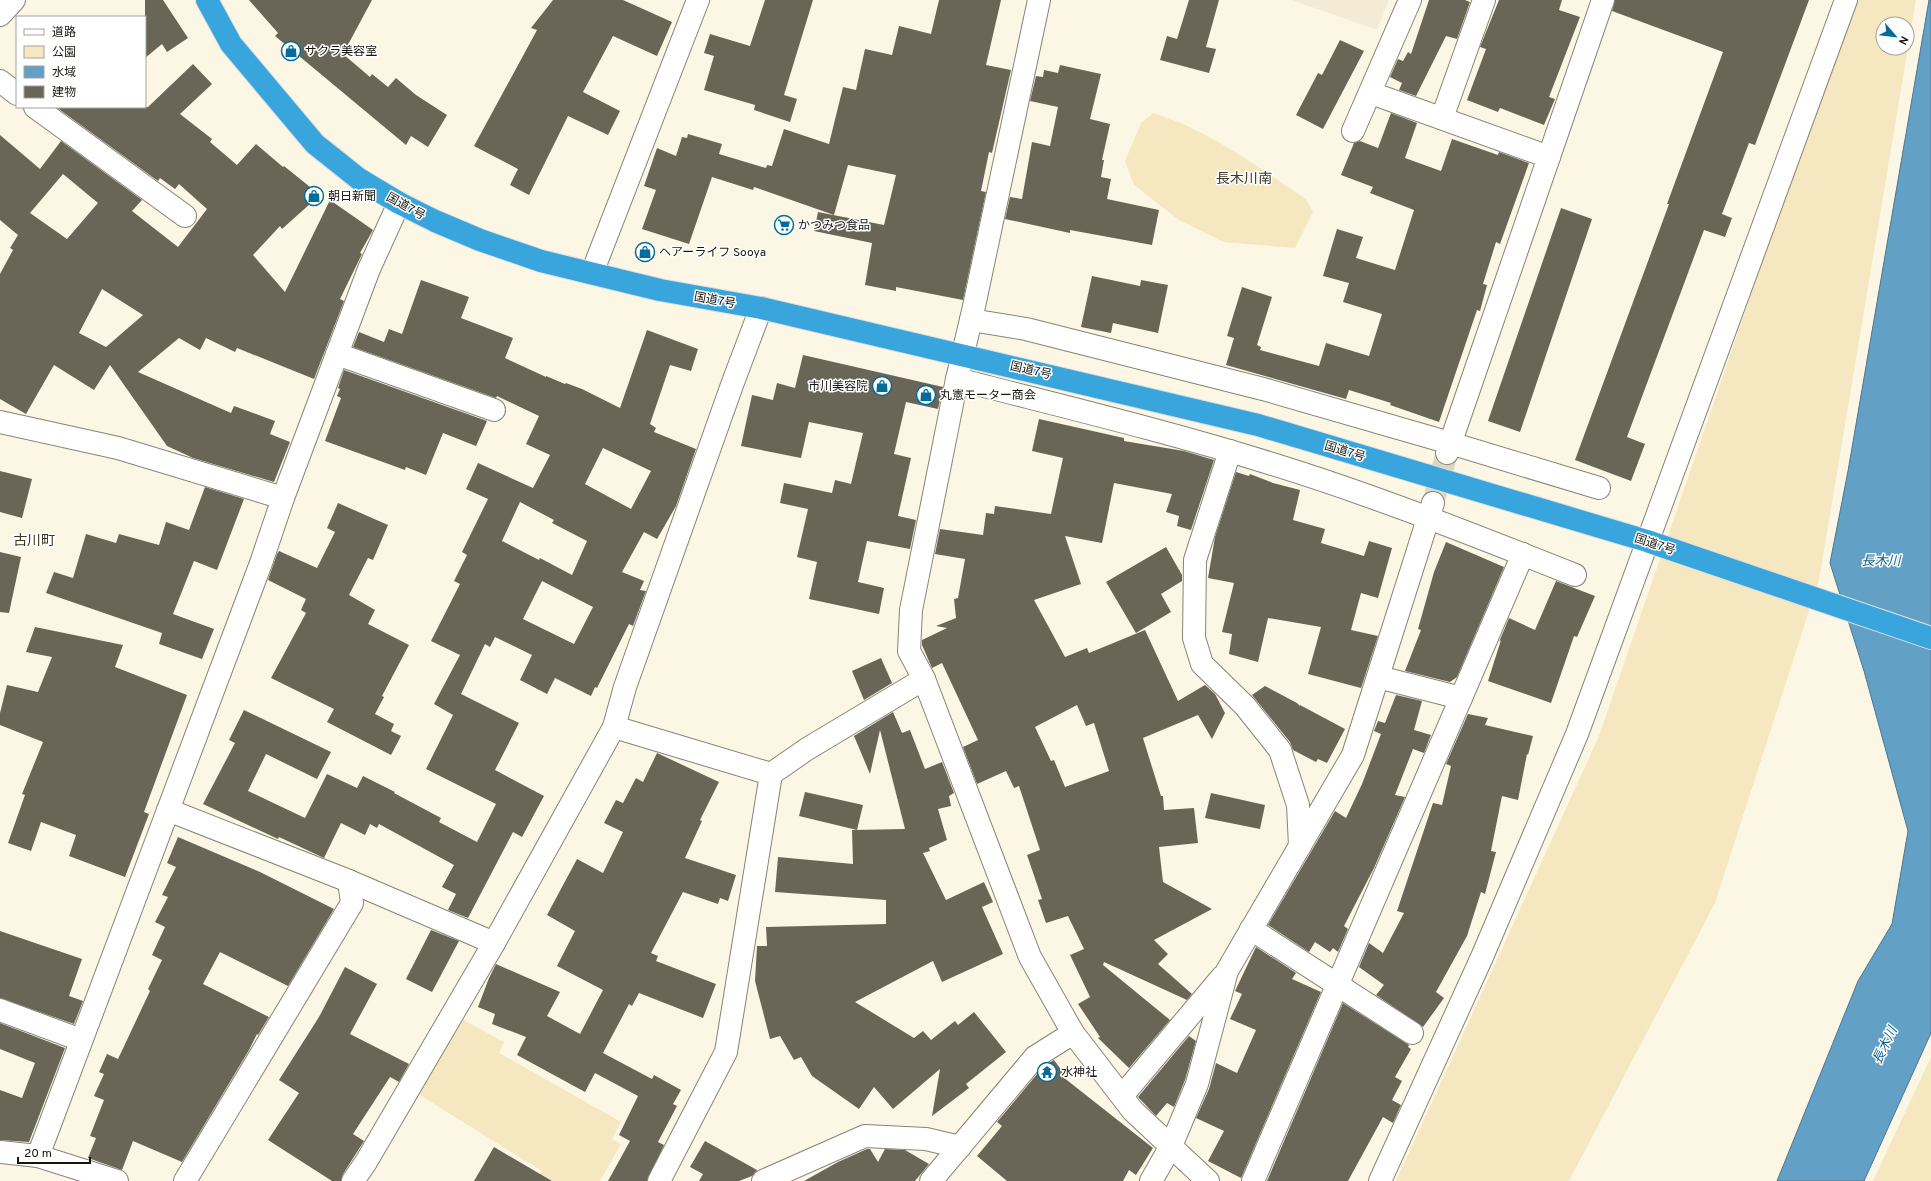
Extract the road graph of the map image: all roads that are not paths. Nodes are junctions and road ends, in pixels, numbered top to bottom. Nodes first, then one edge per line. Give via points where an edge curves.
1 (14, 0) edge
2 (207, 0) edge
3 (698, 0) edge
4 (1039, 0) edge
5 (1410, 0) edge
6 (1484, 0) edge
7 (1603, 0) edge
8 (1846, 0) edge
9 (0, 15) edge
10 (0, 81) edge
11 (16, 93) edge
12 (1371, 93) junction
13 (37, 108) edge
14 (1442, 118) junction
15 (1353, 131) dead end
16 (1549, 157) junction
17 (399, 203) junction
18 (185, 216) dead end
19 (592, 273) junction
20 (761, 308) junction
21 (971, 320) junction
22 (337, 354) junction
23 (962, 354) junction
24 (957, 379) junction
25 (494, 410) dead end
26 (0, 422) edge
27 (1448, 448) junction
28 (1230, 452) junction
29 (1599, 488) dead end
30 (283, 498) junction
31 (1431, 510) junction
32 (1647, 541) junction
33 (1523, 554) junction
34 (1575, 575) dead end
35 (1931, 638) edge
36 (1378, 677) junction
37 (924, 679) junction
38 (1461, 698) junction
39 (614, 727) junction
40 (771, 774) junction
41 (168, 810) junction
42 (1300, 846) junction
43 (349, 881) junction
44 (1251, 929) junction
45 (494, 943) junction
46 (1227, 971) junction
47 (1338, 983) junction
48 (0, 1010) edge
49 (1073, 1033) junction
50 (1412, 1033) dead end
51 (81, 1040) junction
52 (1122, 1096) junction
53 (1171, 1146) junction
54 (960, 1147) junction
55 (0, 1152) edge
56 (38, 1156) junction
57 (82, 1176) edge
58 (116, 1181) edge
59 (185, 1181) edge
60 (353, 1181) edge
61 (659, 1181) edge
62 (763, 1181) edge
63 (930, 1181) edge
64 (1151, 1181) edge
65 (1208, 1181) edge
66 (1253, 1181) edge
67 (1380, 1181) edge

1 - 9 street
2 - 17 highway, 国道7号 via 231,44 315,144 359,178
3 - 19 street
4 - 21 street
5 - 12 street
6 - 14 street
7 - 16 street
8 - 32 street
10 - 11 street
12 - 14 street
12 - 15 street
13 - 18 street
14 - 16 street
16 - 27 street
17 - 19 highway, 国道7号 via 480,240 541,261
17 - 22 street via 369,269
19 - 20 highway, 国道7号 via 660,290
20 - 23 highway, 国道7号
20 - 39 street via 625,687
21 - 23 street
21 - 27 street via 1026,329 1263,389
22 - 25 street
22 - 30 street
23 - 24 street
23 - 32 highway, 国道7号 via 1258,424
24 - 28 street via 1147,427
24 - 37 street via 911,610 909,651
26 - 30 street via 118,448
27 - 29 street
28 - 31 street
28 - 42 street via 1194,560 1194,638 1202,664 1245,706 1280,750 1298,805
30 - 41 street
31 - 33 street
31 - 36 street
32 - 35 highway, 国道7号
32 - 67 street via 1577,734 1482,957
33 - 34 street
33 - 38 street
36 - 38 street
36 - 42 street via 1353,755
37 - 40 street
37 - 49 street via 1030,957
38 - 47 street
39 - 40 street
39 - 45 street
40 - 61 street via 726,1052
41 - 43 street
41 - 51 street
42 - 44 street
43 - 45 street
43 - 59 street via 352,903
44 - 46 street
44 - 47 street
45 - 60 street
46 - 52 street
46 - 53 street via 1197,1084
47 - 50 street
47 - 66 street
48 - 51 street
49 - 52 street
49 - 54 street via 1035,1057
51 - 56 street
52 - 53 street
53 - 64 street
53 - 65 street
54 - 62 street via 926,1138 866,1136
54 - 63 street
55 - 56 street
56 - 57 street
57 - 58 street

